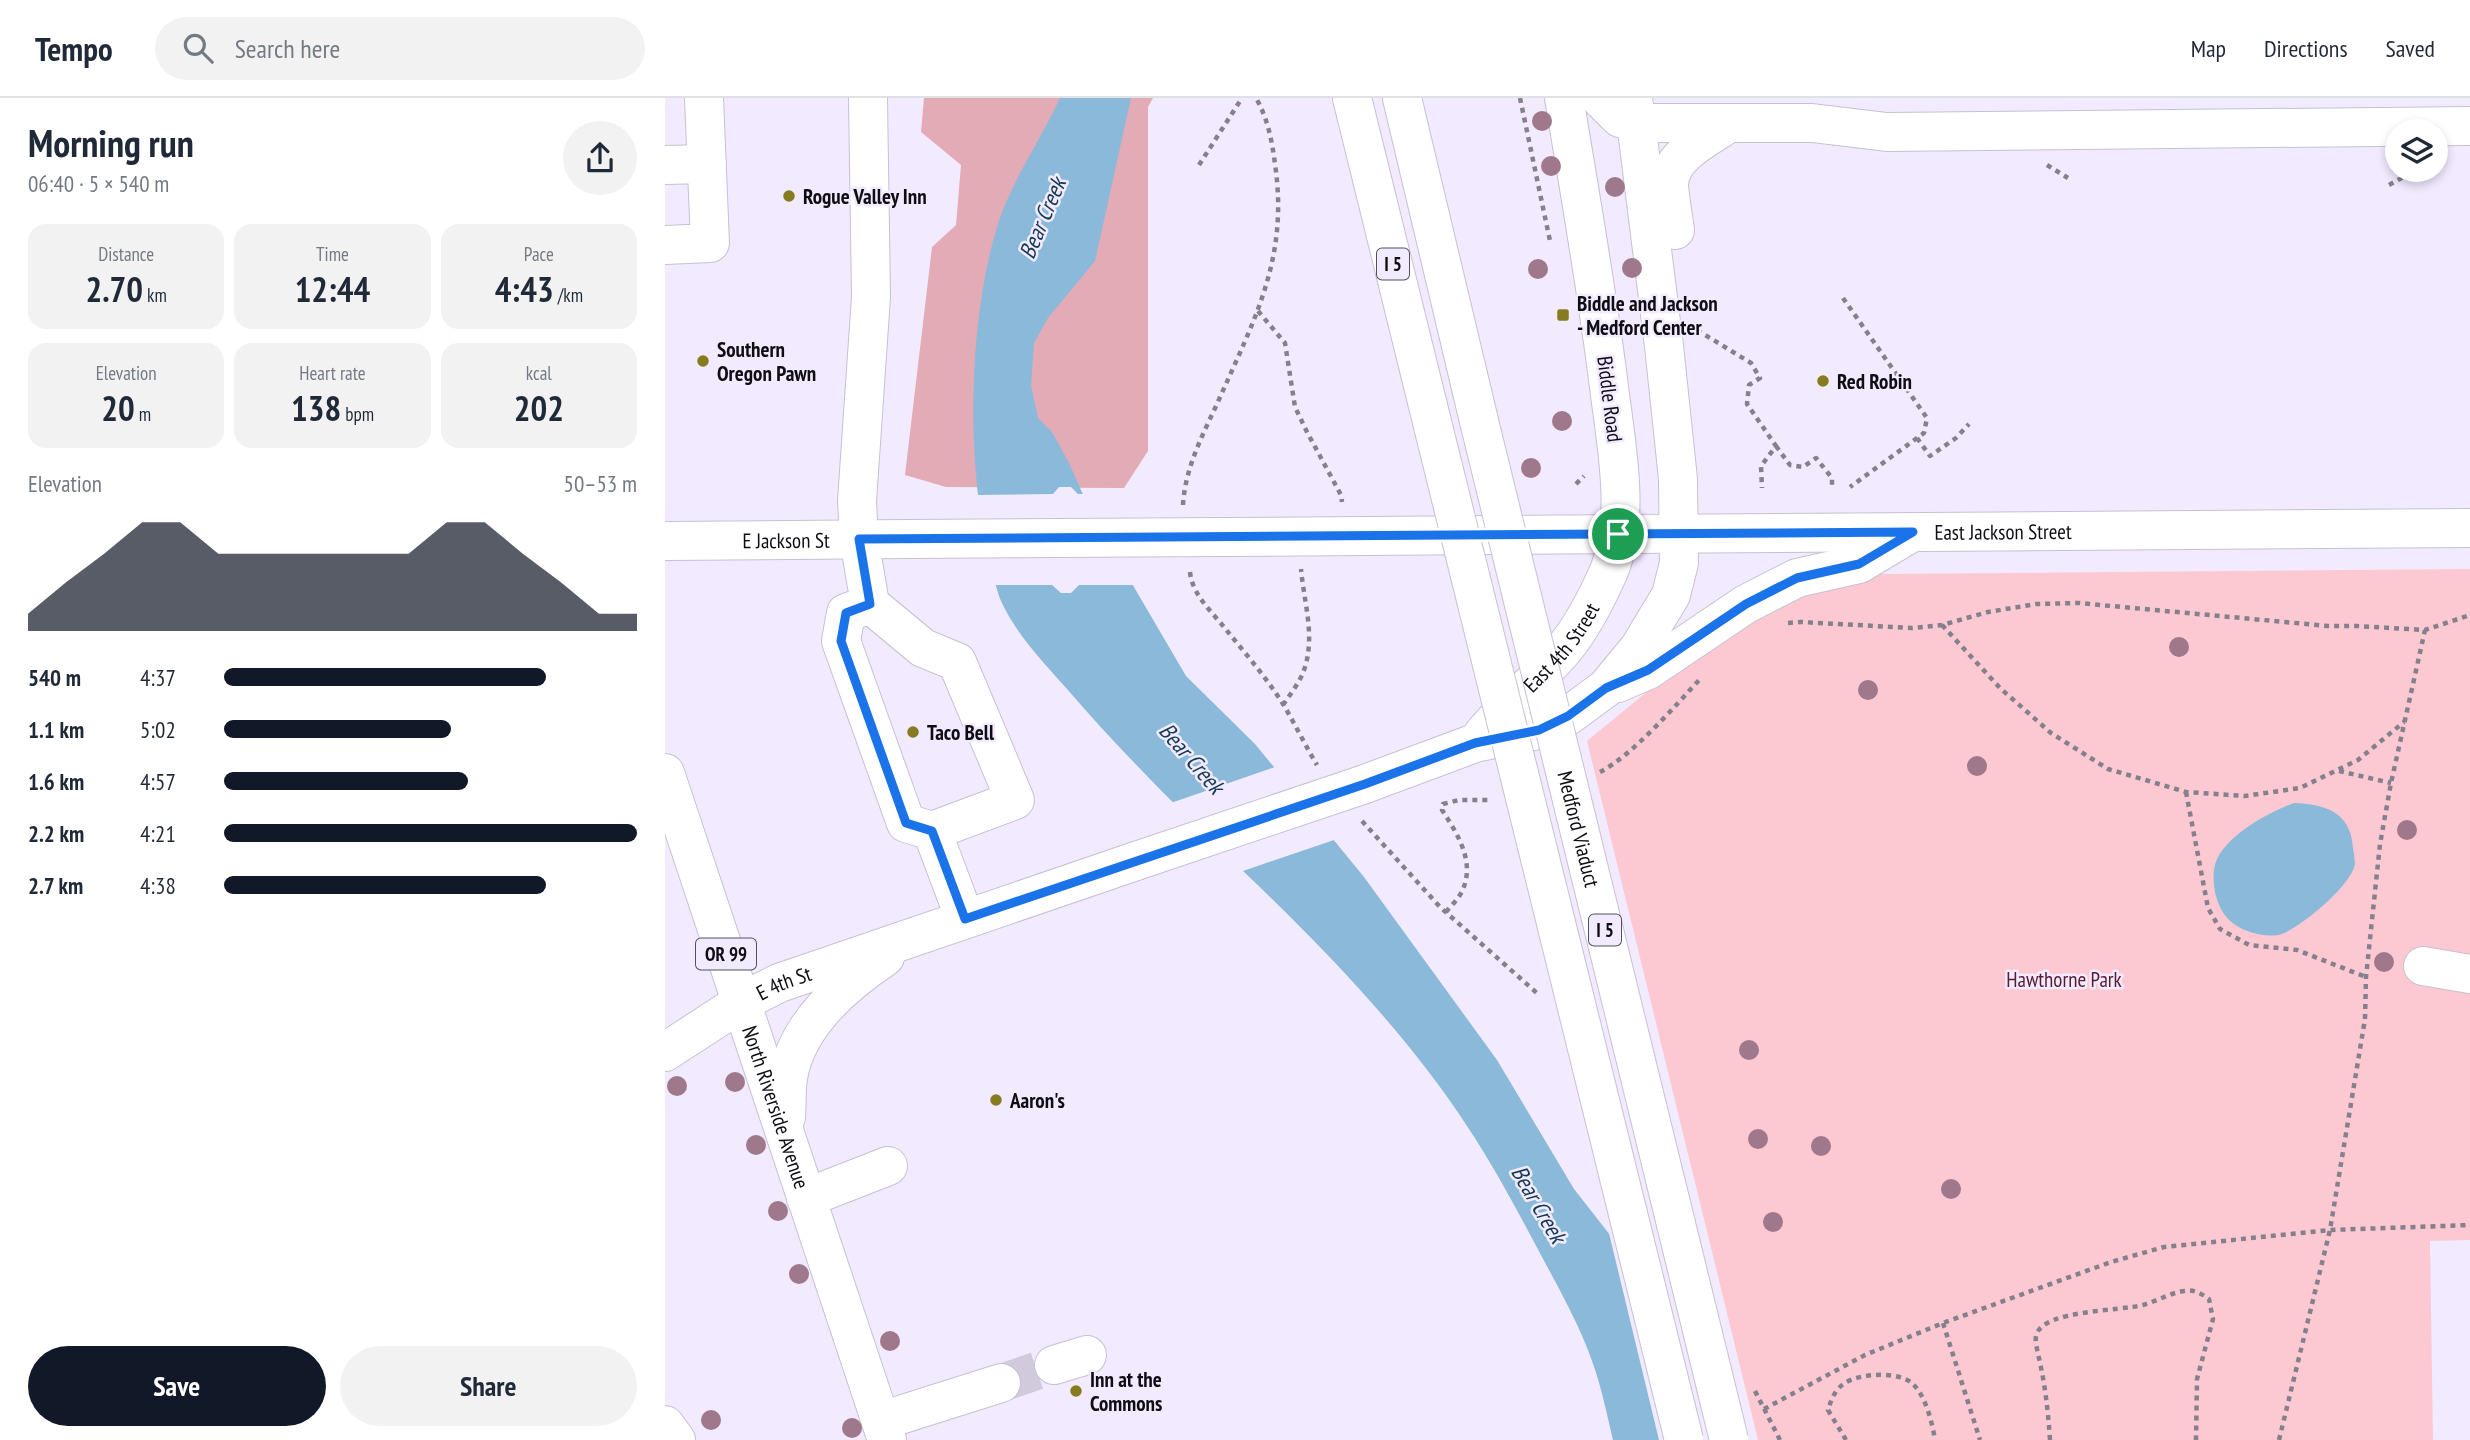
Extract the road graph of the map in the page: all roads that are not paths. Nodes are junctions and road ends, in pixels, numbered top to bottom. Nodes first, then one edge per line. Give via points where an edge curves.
1 (704, 98) edge
2 (868, 98) edge
3 (1352, 98) edge
4 (1402, 98) edge
5 (1564, 98) edge
6 (1600, 98) edge
7 (1635, 110) edge
8 (1725, 111) edge
9 (1853, 113) edge
10 (2470, 126) edge
11 (707, 164) junction
12 (665, 165) edge
13 (665, 244) edge
14 (1677, 336) junction
15 (2470, 528) edge
16 (1913, 532) junction
17 (1679, 533) junction
18 (1618, 534) junction
19 (859, 539) junction
20 (908, 539) joint
21 (665, 541) edge
22 (870, 604) junction
23 (1606, 688) junction
24 (1475, 743) junction
25 (665, 773) edge
26 (932, 831) junction
27 (965, 919) junction
28 (916, 936) junction
29 (2423, 967) dead end
30 (2470, 974) edge
31 (742, 1002) junction
32 (665, 1052) edge
33 (786, 1137) junction
34 (888, 1166) dead end
35 (806, 1198) junction
36 (1001, 1383) tunnel mouth
37 (665, 1425) edge
38 (884, 1431) edge
39 (676, 1440) edge
40 (1684, 1440) edge
41 (1729, 1440) edge

1 - 11 main road
2 - 19 main road via 871,297 857,501
3 - 40 main road, I 5, bridge
4 - 41 main road, Medford Viaduct / I 5, bridge
5 - 18 main road, Biddle Road via 1617,452
6 - 7 main road via 1620,118
7 - 8 main road
7 - 14 main road
8 - 9 main road via 1812,122
8 - 14 main road via 1673,166 1669,183 1679,260
9 - 10 main road via 1887,132
11 - 12 main road
11 - 13 main road via 710,243
14 - 17 main road
15 - 16 main road, East Jackson Street
16 - 17 main road, East Jackson Street
16 - 23 main road via 1859,564 1797,578 1746,604 1648,670
17 - 18 main road, East Jackson Street
17 - 23 main road, East 4th Street via 1679,563 1671,595 1639,648
18 - 20 main road, East Jackson Street, bridge
18 - 24 main road, East 4th Street via 1610,568 1579,629
19 - 20 main road, E Jackson St
19 - 21 main road, E Jackson St
19 - 22 main road
22 - 26 main road via 846,613 841,641 906,823
22 - 26 main road via 923,648 957,662 1015,800
23 - 24 main road, East 4th Street via 1568,716 1539,730
24 - 27 main road, East 4th Street, bridge
25 - 31 main road, North Riverside Avenue / OR 99
26 - 27 main road
27 - 28 main road, East 4th Street
28 - 31 main road, E 4th St via 779,984
28 - 33 main road via 860,973 806,1029 787,1079
29 - 30 main road
31 - 32 main road, E 4th St
31 - 33 main road, North Riverside Avenue / OR 99
33 - 35 main road, North Riverside Avenue / OR 99
34 - 35 main road
35 - 38 main road, North Riverside Avenue / OR 99
36 - 38 main road
37 - 39 main road

